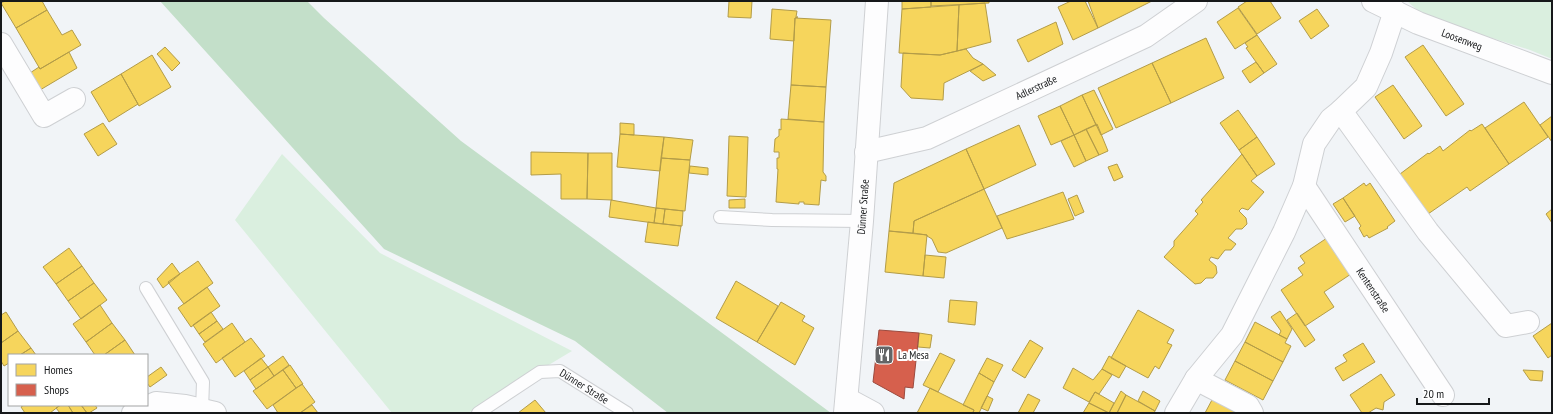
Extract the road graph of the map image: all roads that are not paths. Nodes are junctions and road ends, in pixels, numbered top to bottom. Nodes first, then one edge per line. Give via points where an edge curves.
1 (877, 1) edge
2 (1196, 1) edge
3 (1373, 1) edge
4 (1395, 11) junction
5 (1, 44) edge
6 (1552, 73) edge
7 (74, 99) dead end
8 (1341, 111) junction
9 (866, 152) junction
10 (1304, 186) junction
11 (720, 217) dead end
12 (862, 221) junction
13 (146, 288) dead end
14 (1528, 322) dead end
15 (1196, 379) junction
16 (1443, 395) dead end
17 (846, 406) edge
18 (208, 411) edge
19 (133, 413) edge
20 (478, 413) edge
21 (627, 413) edge
22 (873, 413) edge
23 (1176, 413) edge
24 (1252, 413) edge

1 - 9 street, Dünner Straße
2 - 9 street, Adlerstraße via 1146,36 927,138
3 - 4 street, Loosenweg
4 - 6 street, Loosenweg via 1418,23
4 - 8 street via 1366,87
5 - 7 street via 44,116
8 - 10 street via 1331,119 1314,144
8 - 14 street via 1428,232 1506,326
9 - 12 street, Dünner Straße
10 - 15 street via 1284,232 1232,335
10 - 16 street, Kentenstraße
11 - 12 lane
12 - 17 street, Dünner Straße
13 - 18 lane via 202,382
15 - 23 street
15 - 24 street via 1248,406
17 - 22 street
18 - 19 street via 156,403
20 - 21 lane, Dünner Straße via 540,372 560,371

